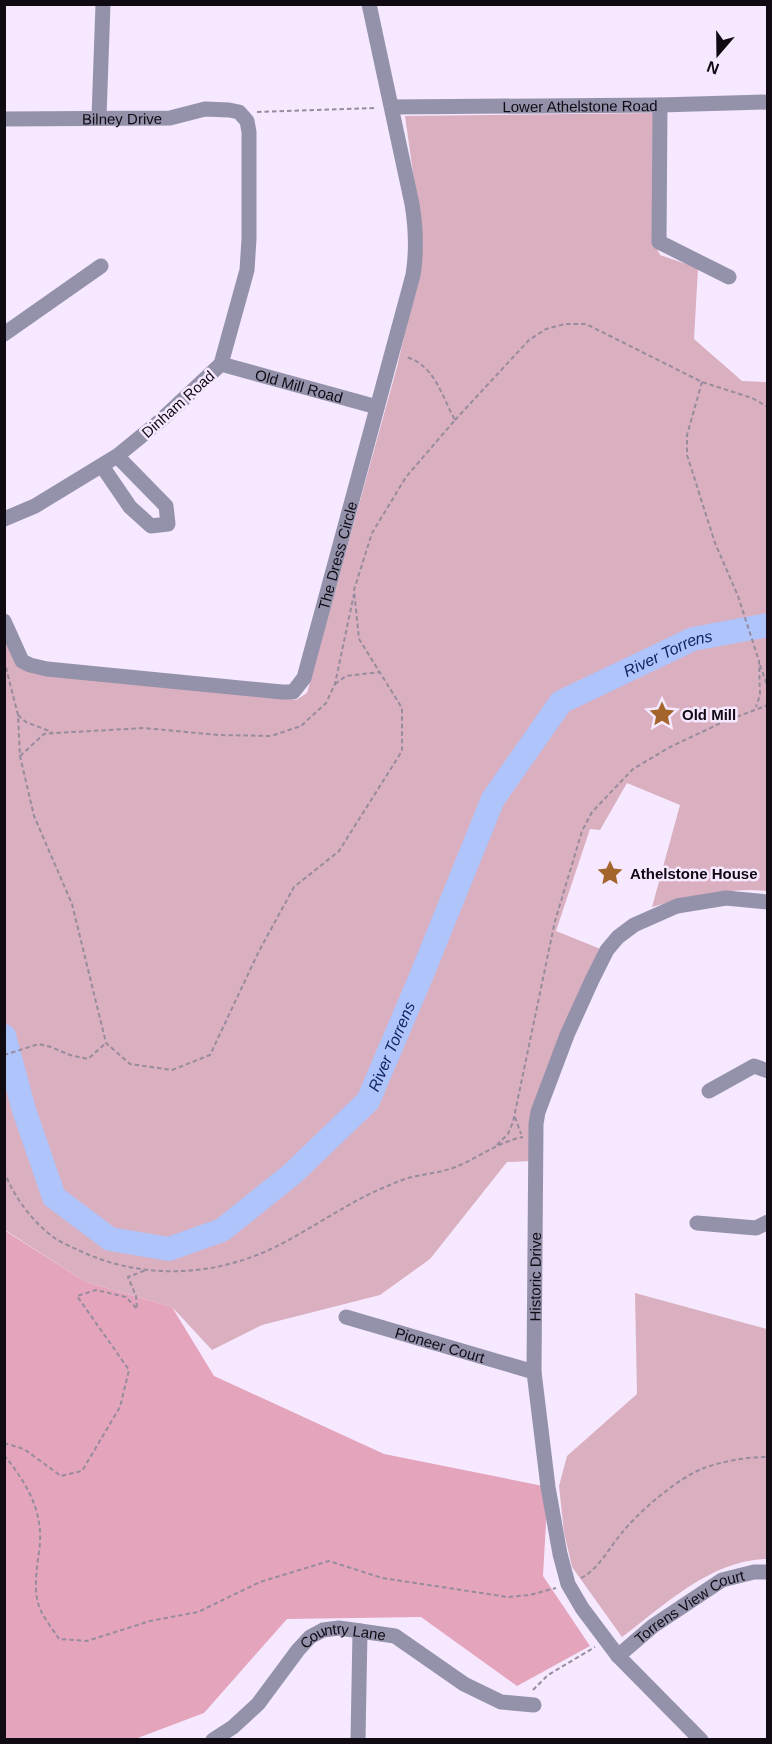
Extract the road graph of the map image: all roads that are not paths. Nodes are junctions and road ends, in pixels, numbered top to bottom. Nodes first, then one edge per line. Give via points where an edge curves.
1 (103, 4) edge
2 (369, 4) edge
3 (768, 102) edge
4 (660, 105) junction
5 (384, 107) junction
6 (239, 112) joint
7 (99, 117) junction
8 (4, 119) edge
9 (101, 266) dead end
10 (729, 277) dead end
11 (4, 334) edge
12 (221, 364) junction
13 (377, 407) junction
14 (117, 456) junction
15 (102, 466) junction
16 (4, 519) edge
17 (4, 621) edge
18 (768, 902) edge
19 (768, 1071) edge
20 (709, 1091) dead end
21 (768, 1222) edge
22 (697, 1223) dead end
23 (346, 1317) dead end
24 (534, 1372) junction
25 (768, 1572) edge
26 (360, 1631) junction
27 (618, 1656) junction
28 (534, 1697) road end
29 (213, 1740) edge
30 (358, 1740) edge
31 (701, 1740) edge

1 - 7 street
2 - 5 street, The Dress Circle
3 - 4 street, Lower Athelstone Road
4 - 5 street, Lower Athelstone Road
4 - 10 street via 659,242
5 - 13 street, The Dress Circle via 416,228 417,252
6 - 7 street, Bilney Drive via 205,109 170,118
6 - 12 street, Dinham Road via 247,121 249,132 247,270
7 - 8 street, Bilney Drive
9 - 11 street
12 - 13 street, Old Mill Road
12 - 14 street, Dinham Road
13 - 17 street, The Dress Circle via 304,678 293,692 30,665 22,661
14 - 15 street, Dinham Road
14 - 15 street via 166,506 168,525 151,526 130,507
15 - 16 street, Dinham Road via 35,506
18 - 24 street, Historic Drive via 726,898 677,906 634,925 607,950 567,1035 528,1137
19 - 20 street via 754,1066
21 - 22 street via 756,1228
23 - 24 street, Pioneer Court
24 - 27 street, Historic Drive via 548,1487 568,1584
25 - 27 street, Torrens View Court via 722,1580 653,1626
26 - 28 street, Country Lane via 395,1636 464,1684 501,1702
26 - 29 street, Country Lane via 339,1628 310,1637 258,1704
26 - 30 street
27 - 31 street, Historic Drive

